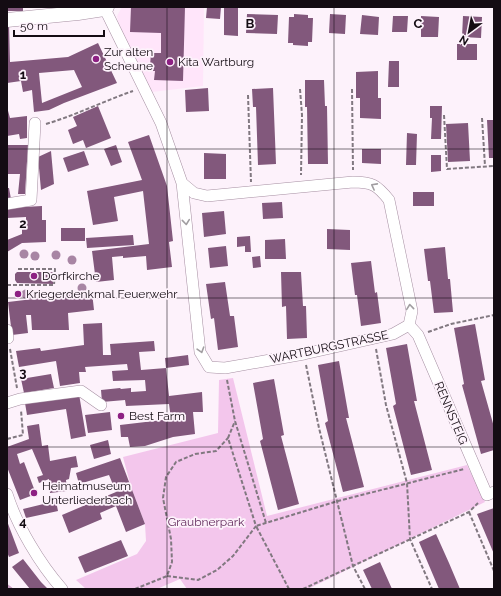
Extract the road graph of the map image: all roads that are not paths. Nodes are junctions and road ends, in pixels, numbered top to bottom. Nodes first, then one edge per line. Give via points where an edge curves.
1 (105, 8) edge
2 (7, 20) edge
3 (35, 123) road end
4 (182, 183) junction
5 (7, 204) edge
6 (409, 324) junction
7 (7, 330) edge
8 (7, 338) edge
9 (7, 403) edge
10 (100, 405) dead end
11 (490, 493) edge
12 (7, 494) edge
13 (62, 589) edge

1 - 2 street
1 - 4 street, WARTBURGSTRASSE via 161,123
3 - 5 street via 31,200
6 -> 4 street via 412,311 389,200 381,190 366,182 353,182 207,196 194,194
4 -> 6 street, WARTBURGSTRASSE via 200,352 209,367 225,368 304,354 393,334
6 - 11 street, RENNSTEIG via 418,335 473,466
7 - 8 street
9 - 10 street via 81,391
12 - 13 street via 32,547

